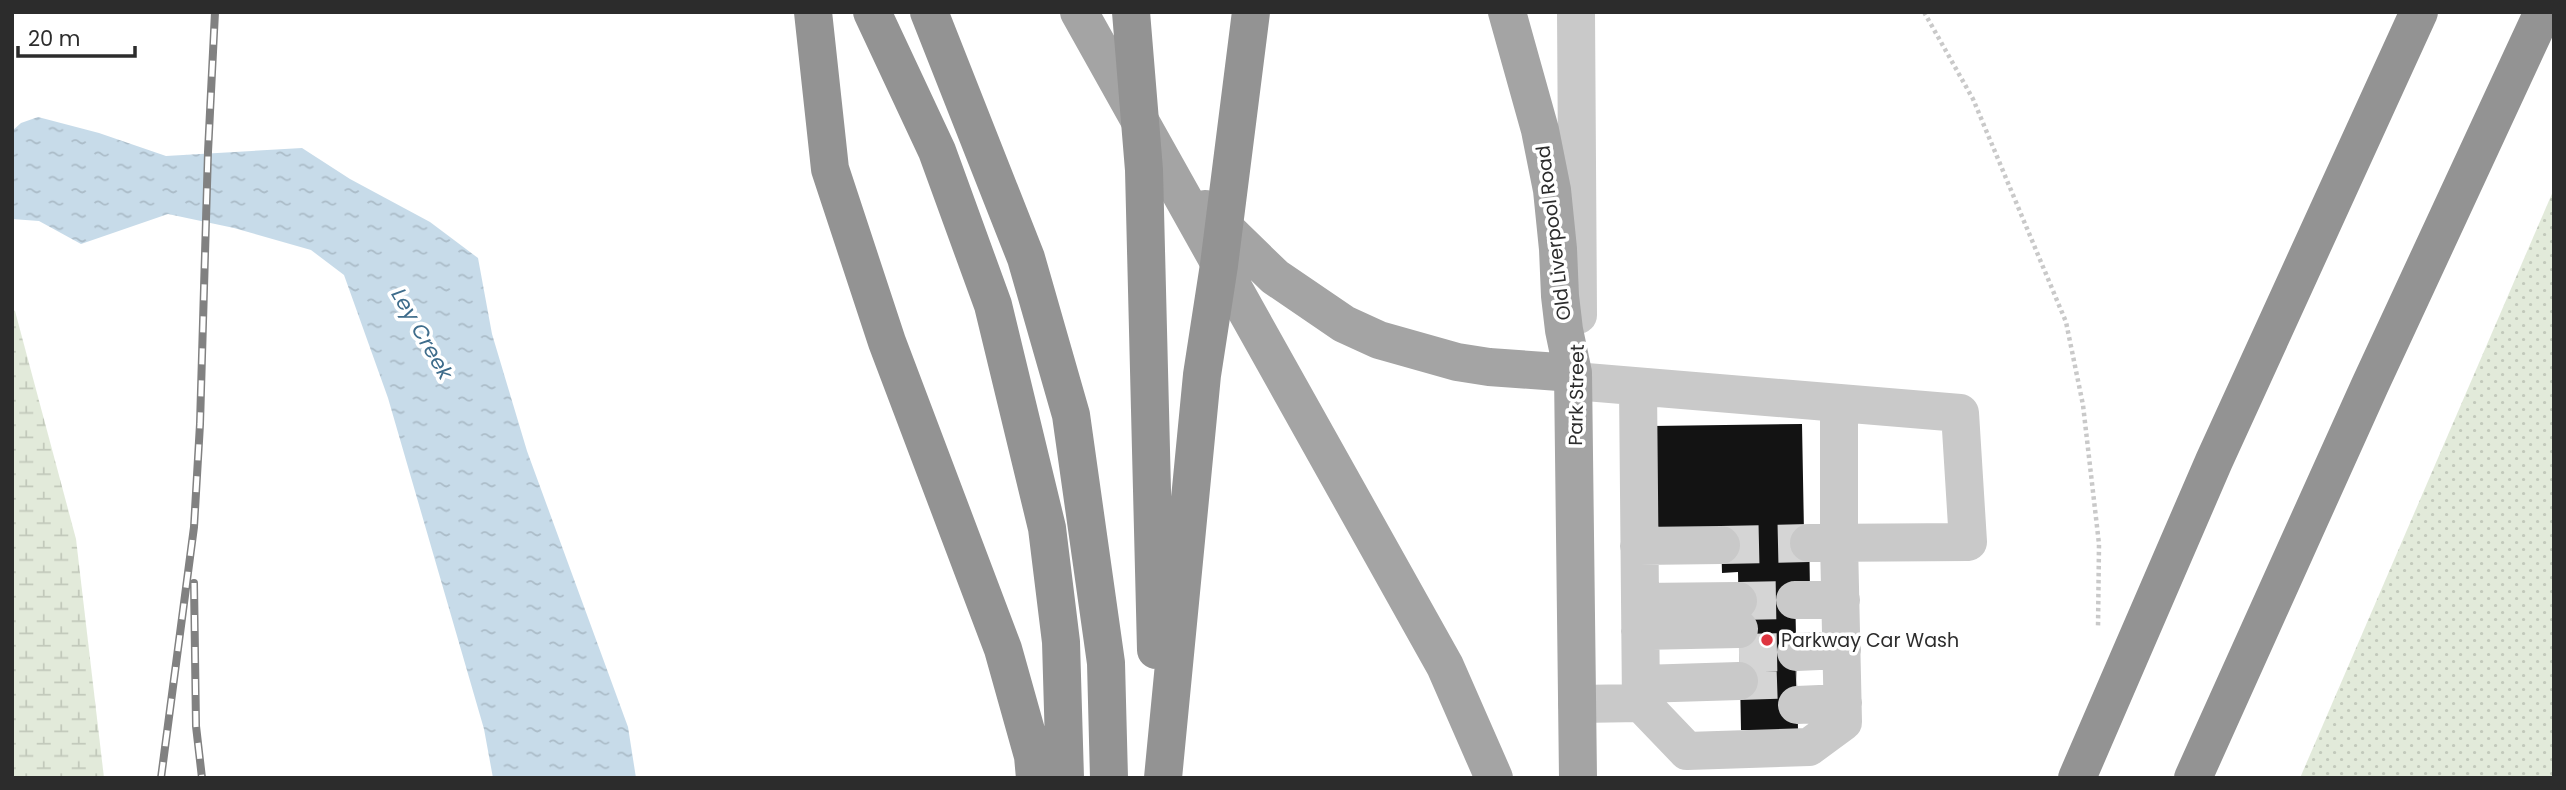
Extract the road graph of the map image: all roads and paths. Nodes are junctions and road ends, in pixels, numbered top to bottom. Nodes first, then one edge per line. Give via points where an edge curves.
1 (813, 12) edge
2 (872, 12) edge
3 (929, 12) edge
4 (1079, 12) edge
5 (1131, 12) edge
6 (1251, 12) edge
7 (1507, 12) edge
8 (1576, 12) edge
9 (1924, 12) edge
10 (2419, 12) edge
11 (2543, 12) edge
12 (1166, 170) junction
13 (1574, 377) junction
14 (1638, 387) junction
15 (1839, 403) junction
16 (1824, 543) junction
17 (1721, 545) tunnel mouth
18 (1639, 546) junction
19 (2097, 635) dead end
20 (1842, 652) junction
21 (1796, 653) junction
22 (1642, 665) junction
23 (1577, 704) junction
24 (1035, 778) edge
25 (1065, 778) edge
26 (1109, 778) edge
27 (1161, 778) edge
28 (1494, 778) edge
29 (1578, 778) edge
30 (2077, 778) edge
31 (2193, 778) edge

1 - 24 highway via 831,169 887,342 1003,649
2 - 25 highway via 937,151 993,306 1047,528 1061,642
3 - 26 highway via 1026,258 1071,415 1106,663
4 - 12 main road
5 - 27 highway via 1144,170
6 - 27 highway via 1202,375
7 - 13 main road, Old Liverpool Road via 1552,190 1560,296
8 - 13 street, Park Street via 1578,314
9 - 19 path via 1973,99 2066,322 2083,405 2099,544
10 - 30 highway via 2219,449
11 - 31 highway
12 - 13 main road via 1275,277 1345,324 1379,340 1457,362
12 - 28 main road via 1445,666
13 - 14 street
13 - 23 main road, Park Street
14 - 15 street
14 - 18 street
15 - 16 street
15 - 16 street via 1960,413 1968,542
16 - 20 street
17 - 18 street
18 - 22 street
20 - 21 street
20 - 21 street
20 - 21 street
20 - 22 street via 1843,722 1810,747 1687,751
22 - 22 street via 1739,654
22 - 23 street
23 - 29 main road, Park Street

